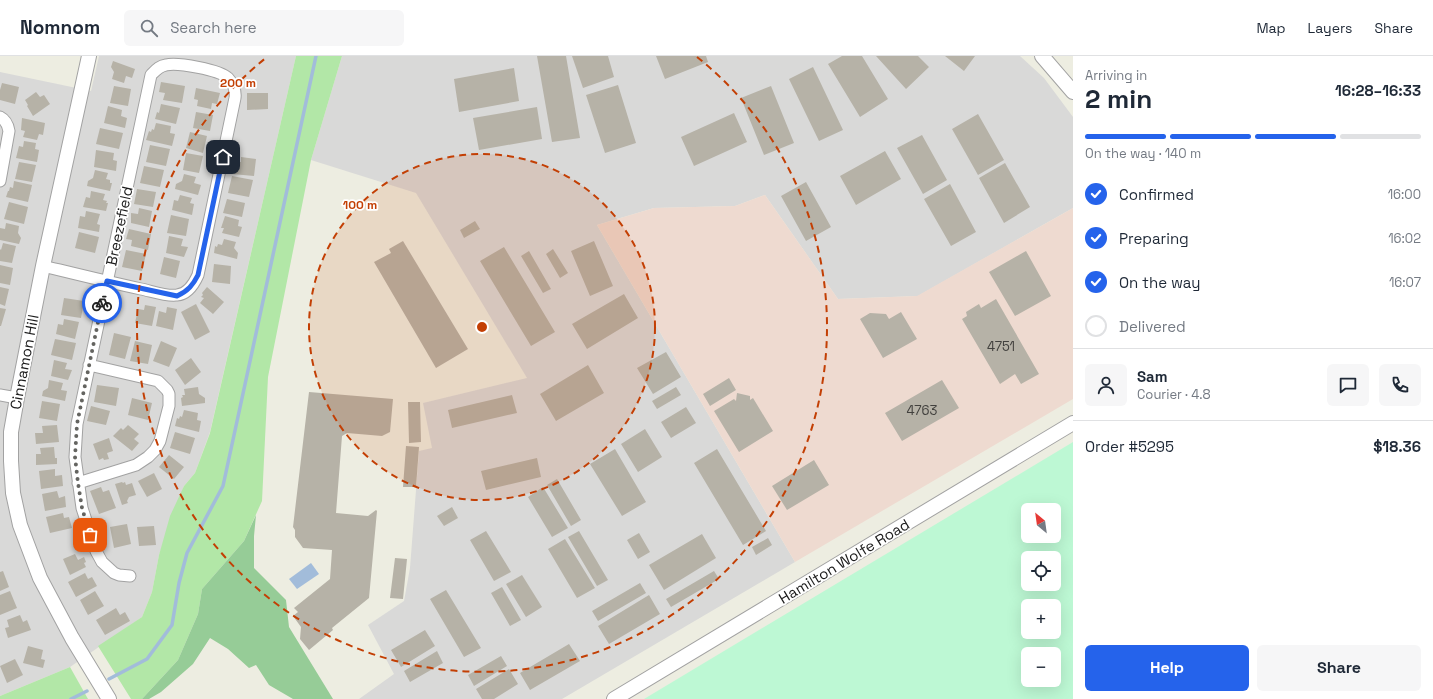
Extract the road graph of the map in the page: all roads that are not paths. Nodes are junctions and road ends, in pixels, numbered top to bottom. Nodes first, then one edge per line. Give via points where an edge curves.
1 (89, 56) edge
2 (1042, 56) edge
3 (1073, 92) edge
4 (2, 118) edge
5 (0, 181) edge
6 (43, 266) junction
7 (107, 281) junction
8 (89, 365) junction
9 (0, 396) edge
10 (17, 398) junction
11 (1073, 423) edge
12 (78, 483) junction
13 (130, 576) dead end
14 (109, 699) edge
15 (614, 699) edge

1 - 6 street, Cinnamon Hill
2 - 3 street
4 - 5 street via 9,131
6 - 7 street
6 - 10 street, Cinnamon Hill
7 - 7 street, Breezefield via 151,75 160,67 175,63 219,72 233,84 235,94 198,275 194,283 177,296
7 - 8 street, Breezefield
8 - 12 street, Breezefield via 77,424 75,457
8 - 12 street via 158,381 169,394 169,406 160,441 148,457 136,465
9 - 10 street
10 - 14 street, Cinnamon Hill via 11,461 13,493 20,525 40,578
11 - 15 street, Hamilton Wolfe Road
12 - 13 street, Breezefield via 90,535 102,562 119,575

